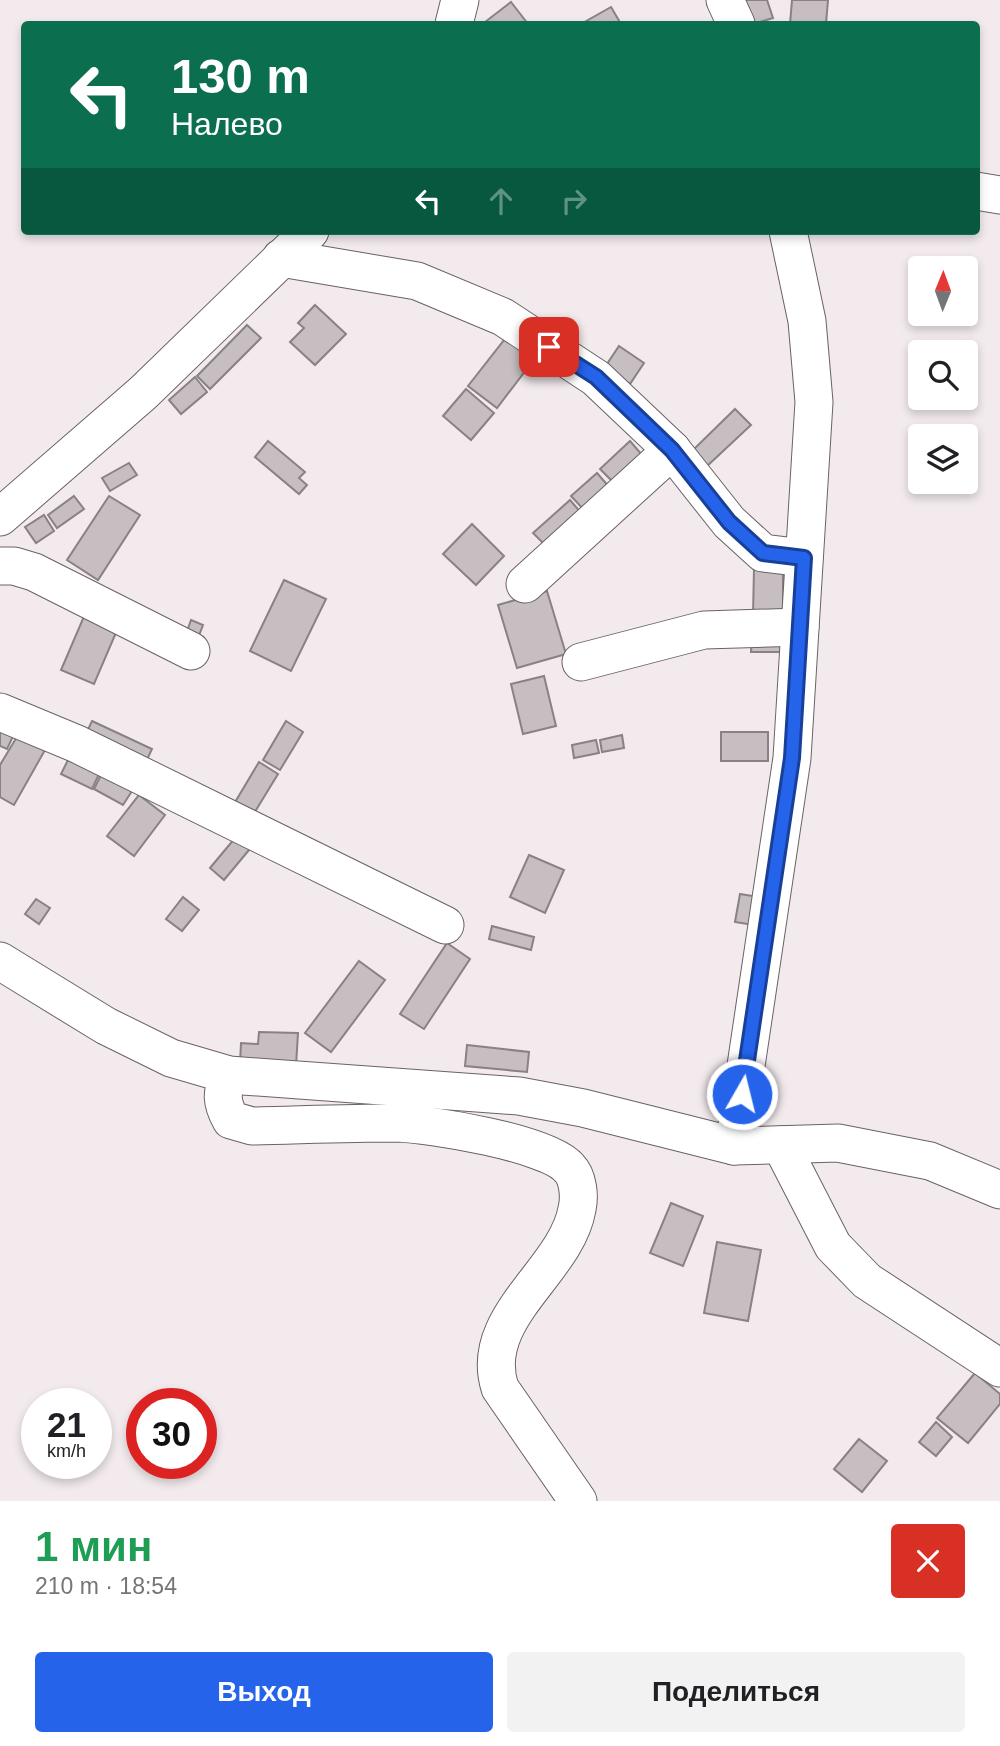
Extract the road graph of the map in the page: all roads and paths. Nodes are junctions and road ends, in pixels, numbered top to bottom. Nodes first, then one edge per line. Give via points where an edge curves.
1 (460, 0) edge
2 (725, 0) edge
3 (455, 21) edge
4 (735, 21) edge
5 (306, 235) edge
6 (789, 235) edge
7 (281, 258) junction
8 (672, 450) junction
9 (0, 517) edge
10 (804, 558) junction
11 (0, 566) edge
12 (525, 584) dead end
13 (800, 627) junction
14 (191, 651) dead end
15 (581, 662) dead end
16 (0, 712) edge
17 (445, 925) dead end
18 (0, 961) edge
19 (229, 1075) junction
20 (781, 1145) junction
21 (734, 1146) junction
22 (1000, 1190) edge
23 (1000, 1368) edge
24 (578, 1501) edge

1 - 3 street
2 - 4 street
5 - 7 street
6 - 10 street via 807,321 814,402
7 - 8 street via 417,281 503,317 596,377
7 - 9 street via 144,393
8 - 10 street via 729,522 763,553
8 - 12 street
10 - 13 street
11 - 14 street via 34,572
13 - 15 street via 704,630
13 - 21 street via 792,758
16 - 17 street via 77,744
18 - 19 street via 117,1032 171,1058
19 - 21 street via 520,1096
19 - 24 street via 222,1090 223,1105 231,1120 252,1126 399,1123 544,1151 570,1168 578,1188 578,1210 503,1331 495,1353 495,1371 500,1388
20 - 21 street
20 - 22 street via 838,1143 883,1150 930,1161
20 - 23 street via 833,1246 867,1281

